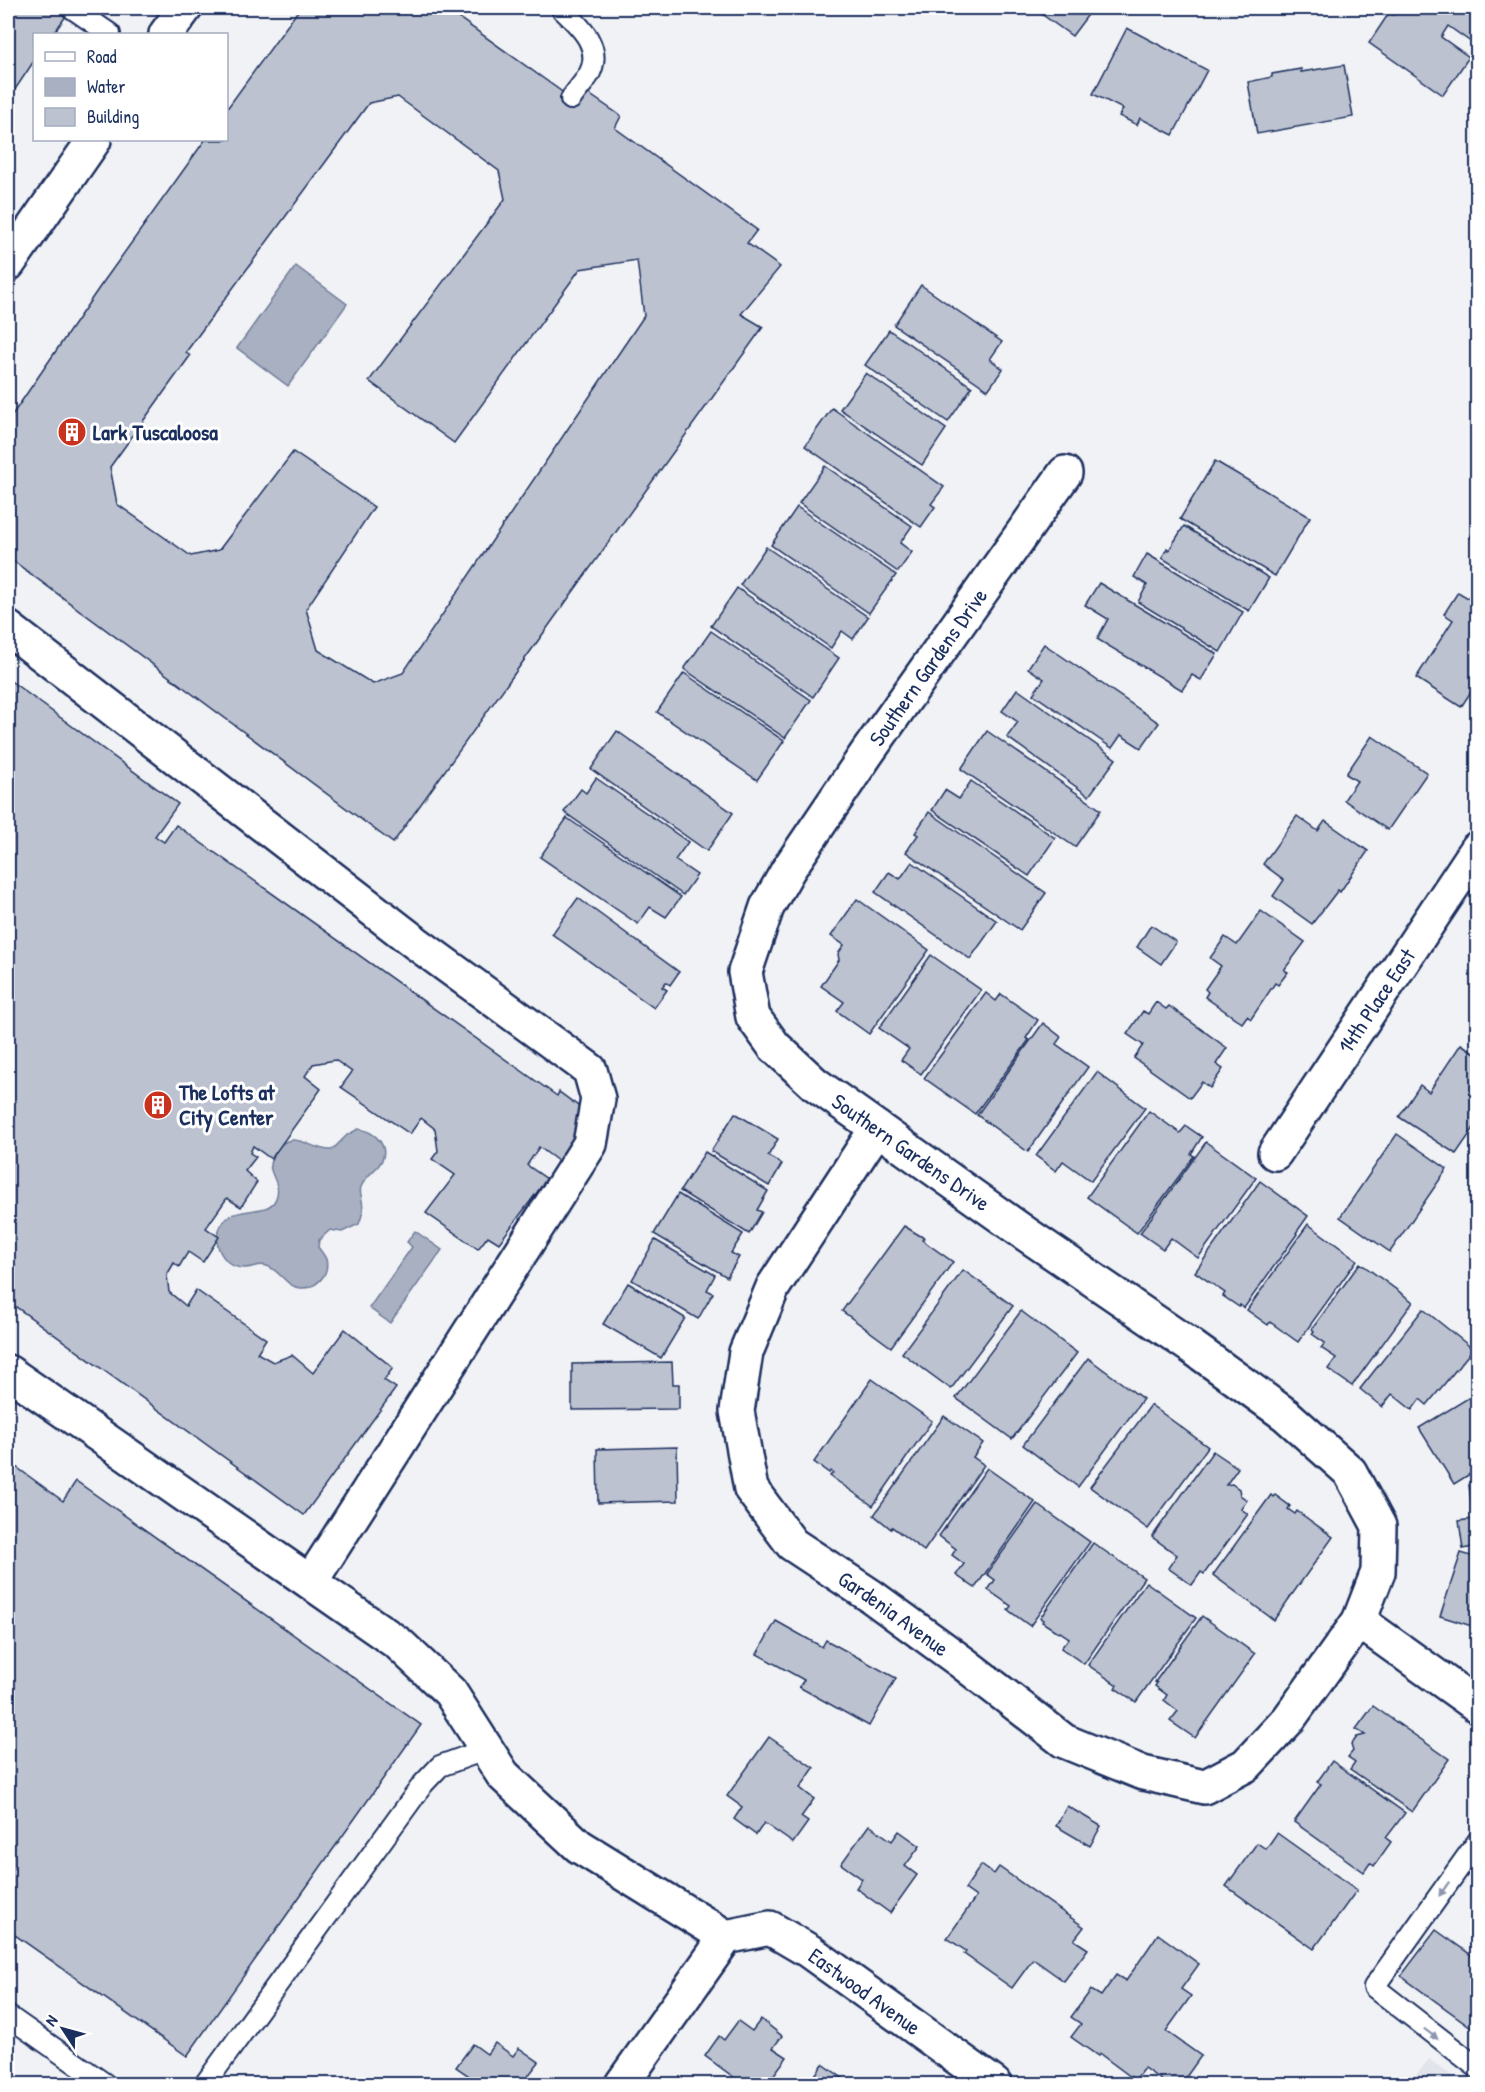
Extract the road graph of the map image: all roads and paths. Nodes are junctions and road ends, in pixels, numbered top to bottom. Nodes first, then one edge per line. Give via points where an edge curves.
1 (72, 8) edge
2 (185, 8) edge
3 (561, 8) edge
4 (109, 33) edge
5 (167, 33) edge
6 (571, 99) dead end
7 (93, 141) edge
8 (8, 264) edge
9 (1065, 473) dead end
10 (8, 628) edge
11 (1478, 848) edge
12 (877, 1128) junction
13 (1275, 1153) dead end
14 (8, 1372) edge
15 (311, 1581) junction
16 (1359, 1621) junction
17 (1478, 1706) edge
18 (487, 1749) junction
19 (1478, 1841) edge
20 (726, 1937) junction
21 (8, 2016) edge
22 (1478, 2068) edge
23 (105, 2085) edge
24 (205, 2085) edge
25 (622, 2085) edge
26 (994, 2085) edge

1 - 4 lane
2 - 5 street
3 - 6 lane via 583,29 592,45 594,61
7 - 8 street
9 - 12 street, Southern Gardens Drive via 788,870 767,907 745,972 753,1017 774,1046 815,1084
10 - 15 street via 416,943 590,1070 598,1099 590,1144
11 - 13 street, 14th Place East
12 - 16 street, Southern Gardens Drive via 1286,1415 1350,1472 1379,1526 1378,1572
12 - 16 street, Gardenia Avenue via 773,1287 746,1352 737,1411 751,1489 792,1544 871,1596 1064,1741 1143,1773 1204,1787 1246,1765 1288,1720
14 - 15 street
15 - 18 street via 399,1644 450,1692
16 - 17 street
18 - 20 street via 503,1775 579,1846
18 - 24 lane via 440,1766 423,1784
19 -> 22 lane via 1374,1987
20 - 25 street
20 - 26 street, Eastwood Avenue via 770,1928
21 - 23 lane

